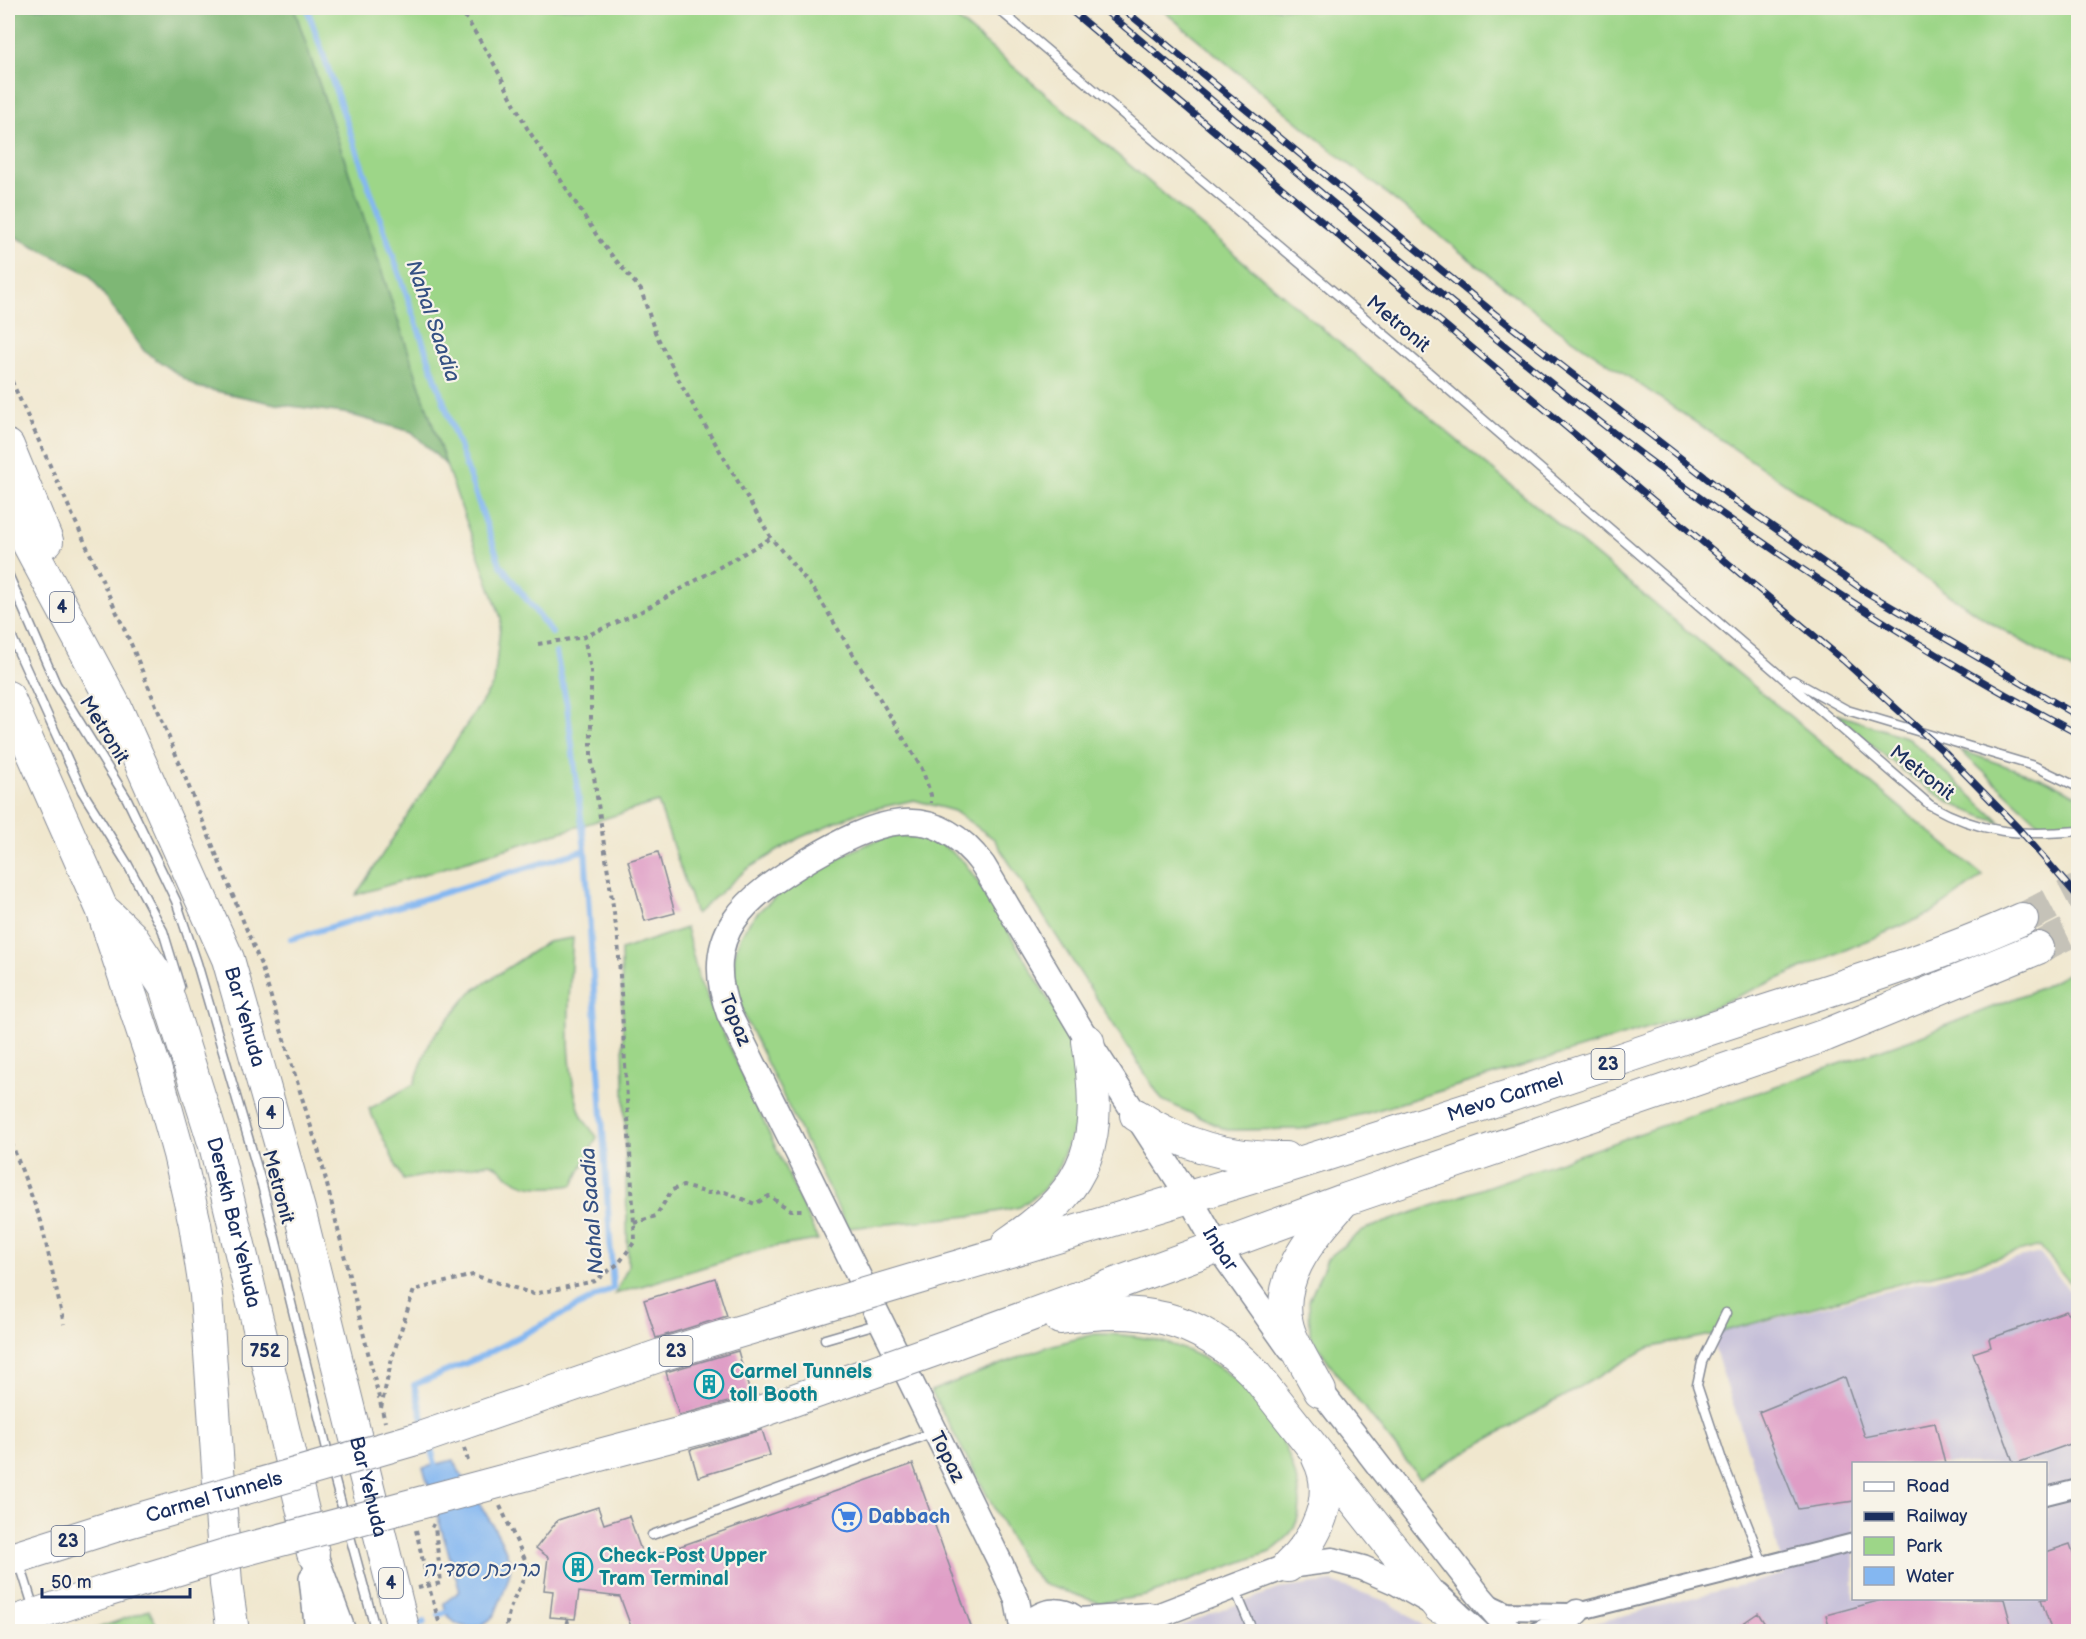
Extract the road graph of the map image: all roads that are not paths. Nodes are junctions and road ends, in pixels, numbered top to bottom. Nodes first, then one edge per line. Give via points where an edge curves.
1 (997, 8) edge
2 (8, 446) edge
3 (8, 506) edge
4 (8, 574) edge
5 (8, 629) edge
6 (1774, 669) junction
7 (8, 697) edge
8 (116, 708) junction
9 (2079, 787) edge
10 (2079, 831) edge
11 (102, 909) junction
12 (2022, 919) tunnel mouth
13 (2038, 948) tunnel mouth
14 (183, 993) dead end
15 (1088, 1041) junction
16 (200, 1066) dead end
17 (1136, 1115) junction
18 (216, 1149) junction
19 (1316, 1158) junction
20 (1189, 1197) junction
21 (1344, 1200) junction
22 (1217, 1246) junction
23 (985, 1258) junction
24 (1726, 1312) dead end
25 (880, 1323) junction
26 (1000, 1328) junction
27 (825, 1339) dead end
28 (1320, 1391) junction
29 (934, 1432) junction
30 (1312, 1447) junction
31 (2079, 1488) edge
32 (2047, 1496) edge
33 (652, 1535) dead end
34 (1852, 1542) edge
35 (1388, 1543) junction
36 (314, 1553) junction
37 (13, 1559) edge
38 (1001, 1564) junction
39 (1763, 1564) junction
40 (1288, 1566) junction
41 (1234, 1587) junction
42 (1478, 1594) junction
43 (1439, 1607) junction
44 (1577, 1612) junction
45 (1162, 1614) junction
46 (22, 1620) edge
47 (1075, 1621) edge
48 (233, 1632) edge
49 (319, 1632) edge
50 (334, 1632) edge
51 (342, 1632) edge
52 (376, 1632) edge
53 (404, 1632) edge
54 (1023, 1632) edge
55 (1125, 1632) edge
56 (1253, 1632) edge
57 (1460, 1632) edge
58 (1483, 1632) edge
59 (1511, 1632) edge
60 (1534, 1632) edge
61 (1562, 1632) edge

1 - 6 lane, Metronit
2 - 8 highway
3 - 8 highway, Bar Yehuda / 4
4 - 52 lane, Metronit via 56,684 127,799 176,901 262,1185 317,1415
5 - 14 lane, Metronit via 82,791 128,865 163,932
6 - 9 lane, Metronit via 1846,710 2034,766
6 - 10 lane, Metronit via 1914,791 1946,814 1996,831
7 - 11 highway
8 - 53 highway, Bar Yehuda / 4 via 228,959 299,1209
11 - 18 highway, Derekh Bar Yehuda via 131,936 165,987
11 - 48 highway via 158,1079 195,1224 206,1295 226,1584
12 - 19 highway, Mevo Carmel / 23 via 1584,1072
13 - 21 highway, 23 via 1826,1035
15 - 17 street, Inbar
15 - 23 highway via 1095,1105 1086,1160 1052,1209
15 - 25 street, Topaz via 974,853 931,825 879,824 846,838 762,889 735,916 721,950 721,984 729,1014
16 - 18 lane
17 - 19 highway via 1172,1137 1223,1155 1253,1159
17 - 20 street, Inbar
18 - 36 highway, Derekh Bar Yehuda / 752
19 - 20 highway, Mevo Carmel / 23
20 - 22 street, Inbar
20 - 23 highway, 23
21 - 22 highway, 23
21 - 28 highway via 1302,1252 1286,1292 1289,1332
22 - 26 highway, 23
22 - 28 street, Inbar
23 - 37 highway, Carmel Tunnels / 23, bridge via 661,1355 423,1437
24 - 39 lane via 1702,1362 1697,1385
25 - 27 lane
25 - 29 street, Topaz
26 - 30 highway via 1100,1311 1137,1312 1189,1326 1236,1354
26 - 46 highway, 23, bridge via 757,1413 228,1554
28 - 42 street, Inbar
29 - 33 lane
29 - 38 street, Topaz
30 - 35 highway
30 - 40 highway via 1321,1464 1324,1503 1309,1541
31 - 32 street
34 - 39 street
35 - 43 highway
35 - 58 street
36 - 49 main road, Derekh Bar Yehuda / 752 via 313,1587
36 - 50 lane
36 - 51 main road
37 - 46 lane
38 - 47 street via 1020,1584
38 - 54 street via 1017,1600
39 - 44 street
40 - 41 street
40 - 43 street via 1333,1560 1347,1563 1397,1583
41 - 45 street
41 - 56 lane
42 - 44 street via 1507,1611
42 - 59 street, Inbar
43 - 57 street
44 - 60 street
44 - 61 street
45 - 47 street
45 - 55 street
47 - 54 street via 1037,1615

